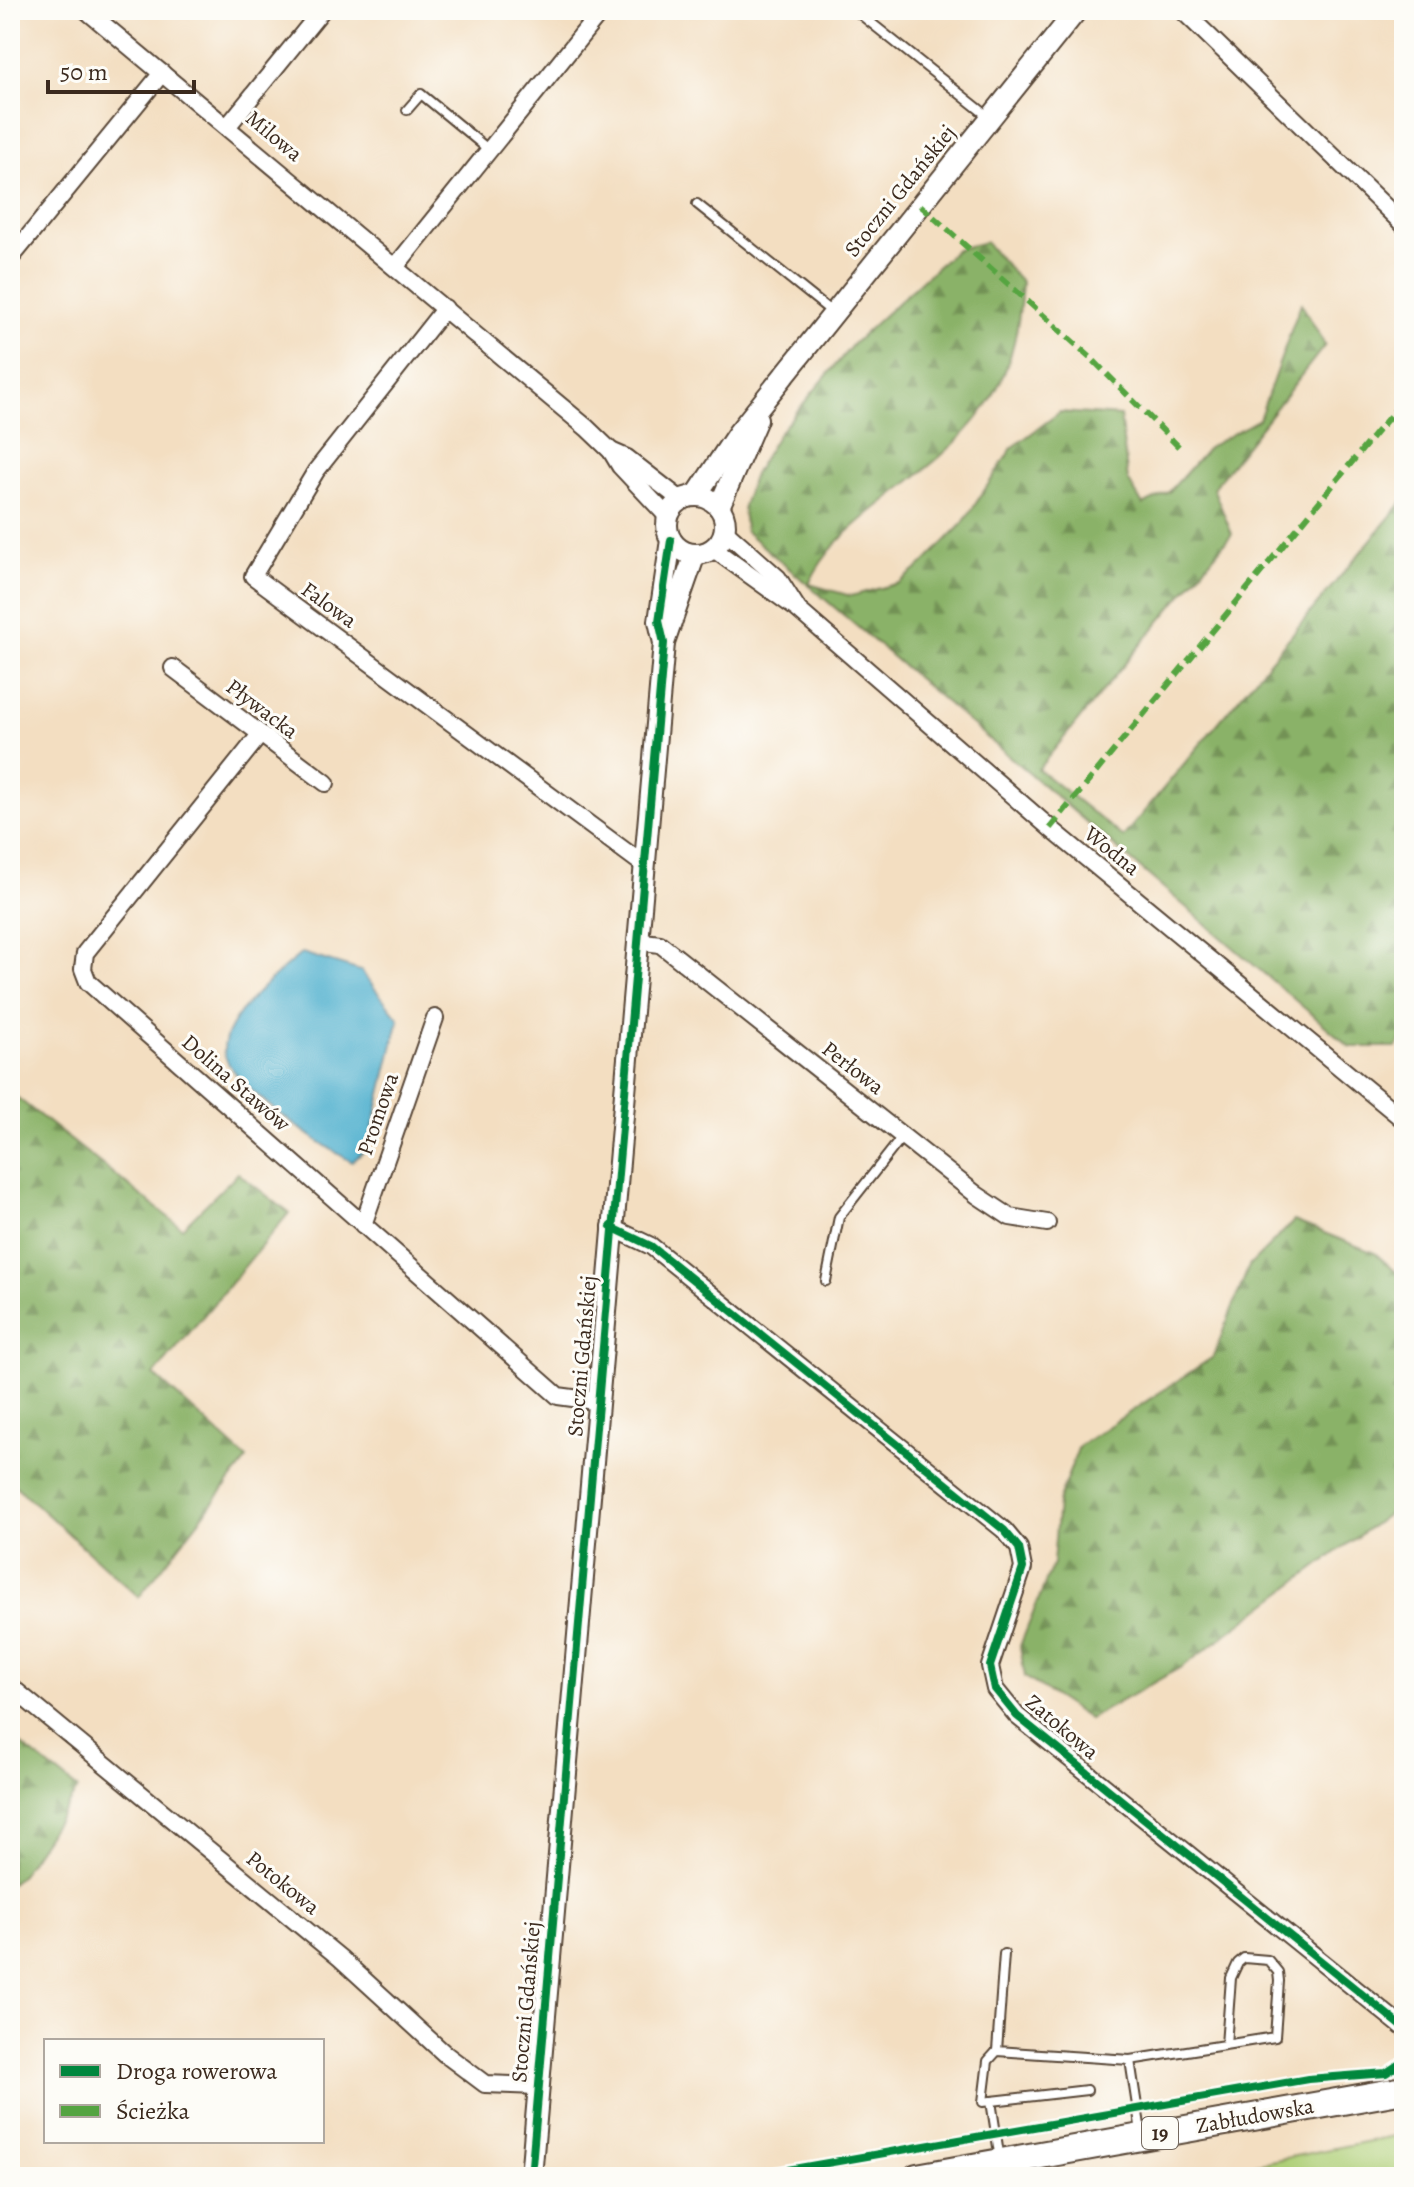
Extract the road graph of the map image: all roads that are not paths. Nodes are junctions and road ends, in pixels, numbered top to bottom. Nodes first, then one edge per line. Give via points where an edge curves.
1 (86, 10) edge
2 (322, 10) edge
3 (602, 10) edge
4 (855, 10) edge
5 (1077, 10) edge
6 (1182, 10) edge
7 (162, 73) junction
8 (407, 110) dead end
9 (990, 117) junction
10 (227, 127) junction
11 (489, 150) junction
12 (697, 204) dead end
13 (1404, 225) edge
14 (10, 259) edge
15 (396, 266) junction
16 (445, 308) junction
17 (834, 313) junction
18 (763, 404) junction
19 (611, 451) junction
20 (688, 498) junction
21 (719, 507) junction
22 (668, 517) junction
23 (724, 530) junction
24 (671, 540) junction
25 (704, 551) junction
26 (797, 609) junction
27 (664, 643) junction
28 (173, 668) dead end
29 (259, 736) junction
30 (326, 783) dead end
31 (644, 865) junction
32 (636, 941) junction
33 (435, 1018) dead end
34 (1404, 1120) edge
35 (903, 1136) junction
36 (1047, 1223) dead end
37 (363, 1225) junction
38 (611, 1227) junction
39 (826, 1281) dead end
40 (595, 1401) junction
41 (10, 1686) edge
42 (1004, 1954) dead end
43 (1402, 2022) edge
44 (1226, 2045) junction
45 (997, 2051) junction
46 (1130, 2060) junction
47 (537, 2086) junction
48 (1087, 2090) dead end
49 (1404, 2090) edge
50 (991, 2101) junction
51 (1142, 2137) junction
52 (1001, 2162) junction
53 (531, 2177) edge
54 (918, 2177) edge

1 - 7 street, Milowa
2 - 10 street
3 - 11 street
4 - 9 lane
5 - 9 street, Stoczni Gdańskiej
6 - 13 street
7 - 10 street, Milowa
7 - 14 street
8 - 11 lane via 421,94
9 - 17 street, Stoczni Gdańskiej
10 - 15 street, Milowa
11 - 15 street
12 - 17 lane
15 - 16 street, Milowa
16 - 19 street, Milowa
16 - 31 street, Falowa via 316,471 253,576
17 - 18 street, Stoczni Gdańskiej
18 - 20 street, Stoczni Gdańskiej
18 - 21 street, Stoczni Gdańskiej
19 - 20 street, Milowa
19 - 22 street, Milowa
20 - 21 street
20 - 22 street
21 - 23 street
22 - 24 street
23 - 25 street
23 - 26 street, Wodna via 778,578
24 - 25 street via 685,552
24 - 27 street, Stoczni Gdańskiej via 659,621
25 - 26 street, Wodna
25 - 27 street, Stoczni Gdańskiej
26 - 34 street, Wodna via 1050,828
27 - 31 street, Stoczni Gdańskiej
28 - 29 street, Pływacka
29 - 30 street, Pływacka
29 - 37 street, Dolina Stawów via 85,953 83,969 88,982
31 - 32 street, Stoczni Gdańskiej
32 - 35 street, Perłowa via 660,944
32 - 38 street, Stoczni Gdańskiej
33 - 37 street, Promowa
35 - 36 street, Perłowa via 1010,1217
35 - 39 lane via 839,1217
37 - 40 street, Dolina Stawów via 558,1396
38 - 40 street, Stoczni Gdańskiej
38 - 43 street, Zatokowa via 651,1246 1004,1530 1019,1548 1023,1568 990,1666 1002,1698 1017,1716
40 - 47 street, Stoczni Gdańskiej
41 - 47 street, Potokowa via 340,1958 445,2054 485,2084
42 - 45 lane
44 - 44 lane via 1275,2037 1279,1981 1268,1960 1244,1958 1233,1970
44 - 46 lane
45 - 46 lane
45 - 50 lane via 988,2061 983,2102
46 - 51 lane
47 - 53 street, Stoczni Gdańskiej
48 - 50 lane
49 - 51 highway, Zabłudowska / 19
50 - 52 lane
51 - 52 highway, Zabłudowska / 19
52 - 54 highway, Zabłudowska / 19

